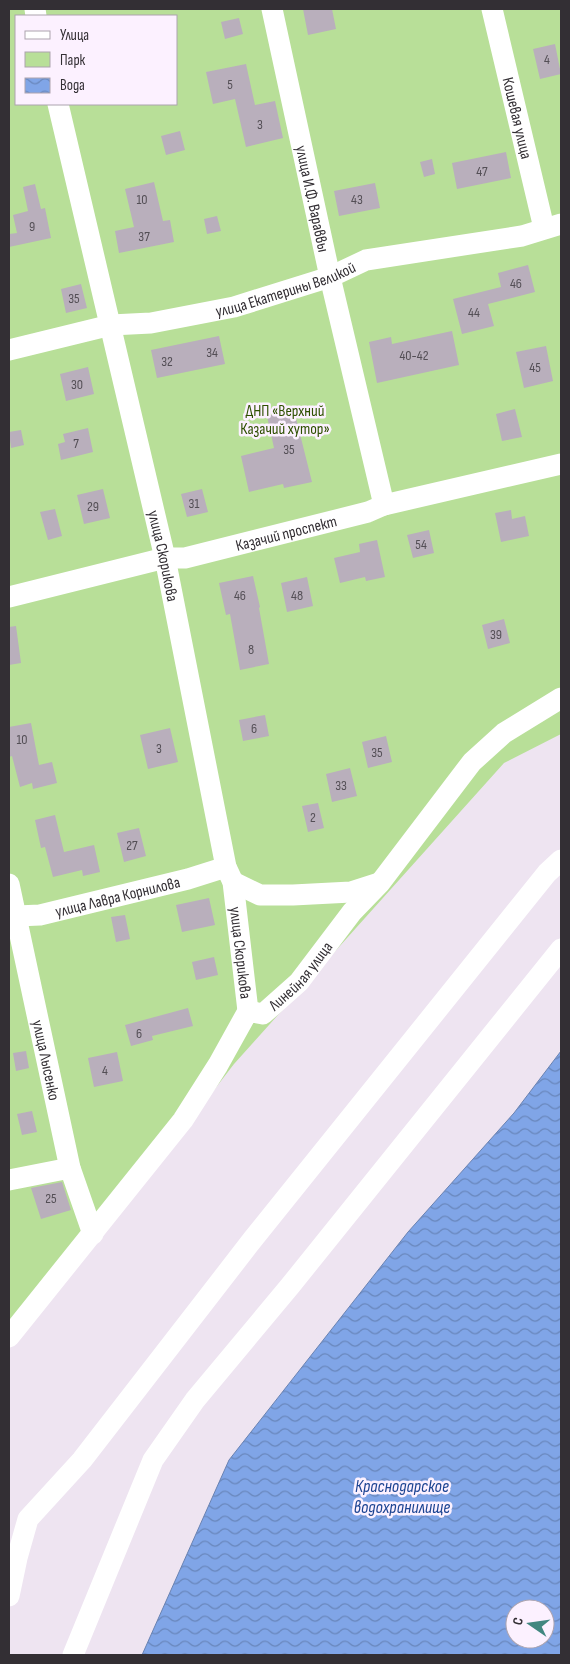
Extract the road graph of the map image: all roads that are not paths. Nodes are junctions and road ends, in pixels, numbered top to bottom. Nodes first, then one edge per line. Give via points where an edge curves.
1 (272, 9) edge
2 (492, 9) edge
3 (58, 105) edge
4 (553, 226) edge
5 (330, 277) junction
6 (111, 325) junction
7 (9, 350) edge
8 (561, 464) edge
9 (384, 505) junction
10 (165, 558) junction
11 (9, 597) edge
12 (561, 698) edge
13 (561, 860) edge
14 (230, 875) junction
15 (380, 883) junction
16 (9, 884) edge
17 (13, 917) edge
18 (561, 948) edge
19 (248, 1011) junction
20 (70, 1168) junction
21 (9, 1180) edge
22 (93, 1234) junction
23 (9, 1337) edge
24 (9, 1596) edge
25 (73, 1655) edge

1 - 5 street, улица И.Ф. Вараввы
2 - 4 street, Кошевая улица
3 - 6 street, улица Скорикова
4 - 5 street, улица Екатерины Великой via 522,236 366,260
5 - 6 street, улица Екатерины Великой via 234,307 151,323
5 - 9 street, улица И.Ф. Вараввы
6 - 7 street, улица Екатерины Великой
6 - 10 street, улица Скорикова
8 - 9 street, Казачий проспект
9 - 10 street, Казачий проспект via 368,512 185,558
10 - 11 street, Казачий проспект
10 - 14 street, улица Скорикова
12 - 15 street, Линейная улица via 504,733 472,762
13 - 24 street via 546,873 253,1239 82,1460 28,1519
14 - 15 street via 260,895 351,892
14 - 17 street, улица Лавра Корнилова via 188,879 49,913
14 - 19 street, улица Скорикова
15 - 19 street, Линейная улица via 352,912 300,982 263,1014
16 - 17 street, улица Лысенко
17 - 20 street, улица Лысенко
18 - 25 street via 302,1272 195,1400 153,1460
19 - 22 street, Линейная улица via 183,1120
20 - 21 street
20 - 22 street, улица Лысенко
22 - 23 street, Линейная улица

